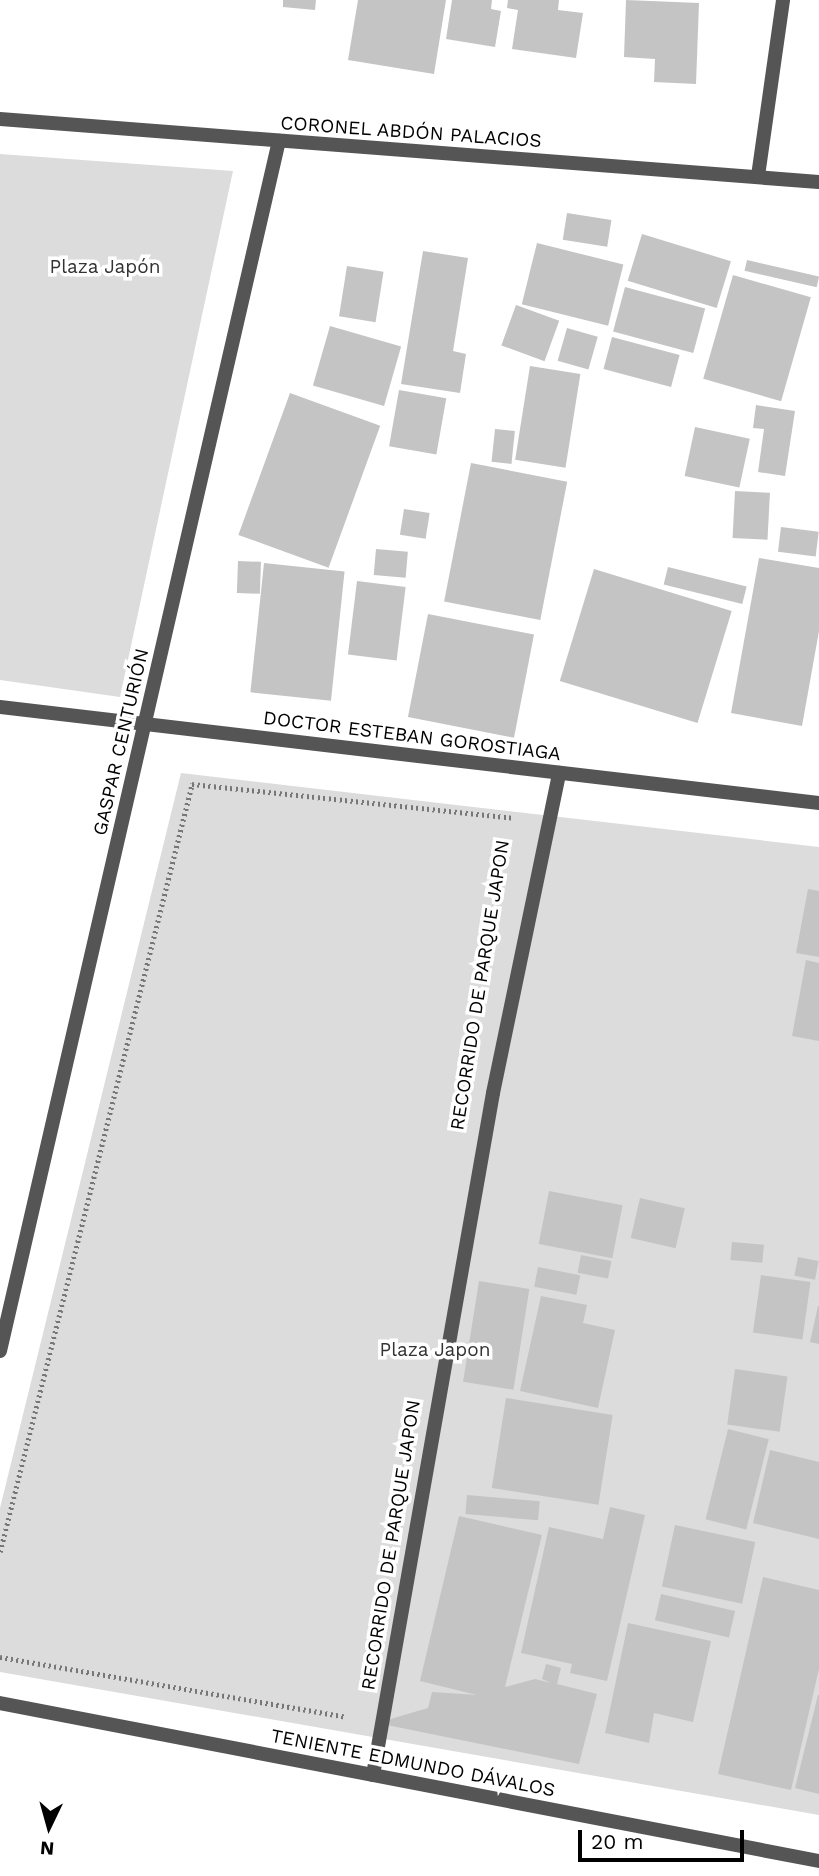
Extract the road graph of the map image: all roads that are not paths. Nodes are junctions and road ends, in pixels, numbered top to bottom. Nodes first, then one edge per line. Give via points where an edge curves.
1 (782, 0) edge
2 (0, 119) edge
3 (279, 141) junction
4 (758, 176) junction
5 (819, 182) edge
6 (0, 707) edge
7 (145, 724) junction
8 (559, 773) junction
9 (819, 803) edge
10 (0, 1351) edge
11 (0, 1703) edge
12 (373, 1775) junction
13 (819, 1861) edge

1 - 4 street
2 - 3 street, CORONEL ABDÓN PALACIOS
3 - 4 street, CORONEL ABDÓN PALACIOS
3 - 7 street, GASPAR CENTURIÓN
4 - 5 street, CORONEL ABDÓN PALACIOS
6 - 7 street, DOCTOR ESTEBAN GOROSTIAGA
7 - 8 street, DOCTOR ESTEBAN GOROSTIAGA
7 - 10 street, GASPAR CENTURIÓN
8 - 9 street, DOCTOR ESTEBAN GOROSTIAGA
8 - 12 street via 493,1093
11 - 12 street, TENIENTE EDMUNDO DÁVALOS
12 - 13 street, TENIENTE EDMUNDO DÁVALOS

